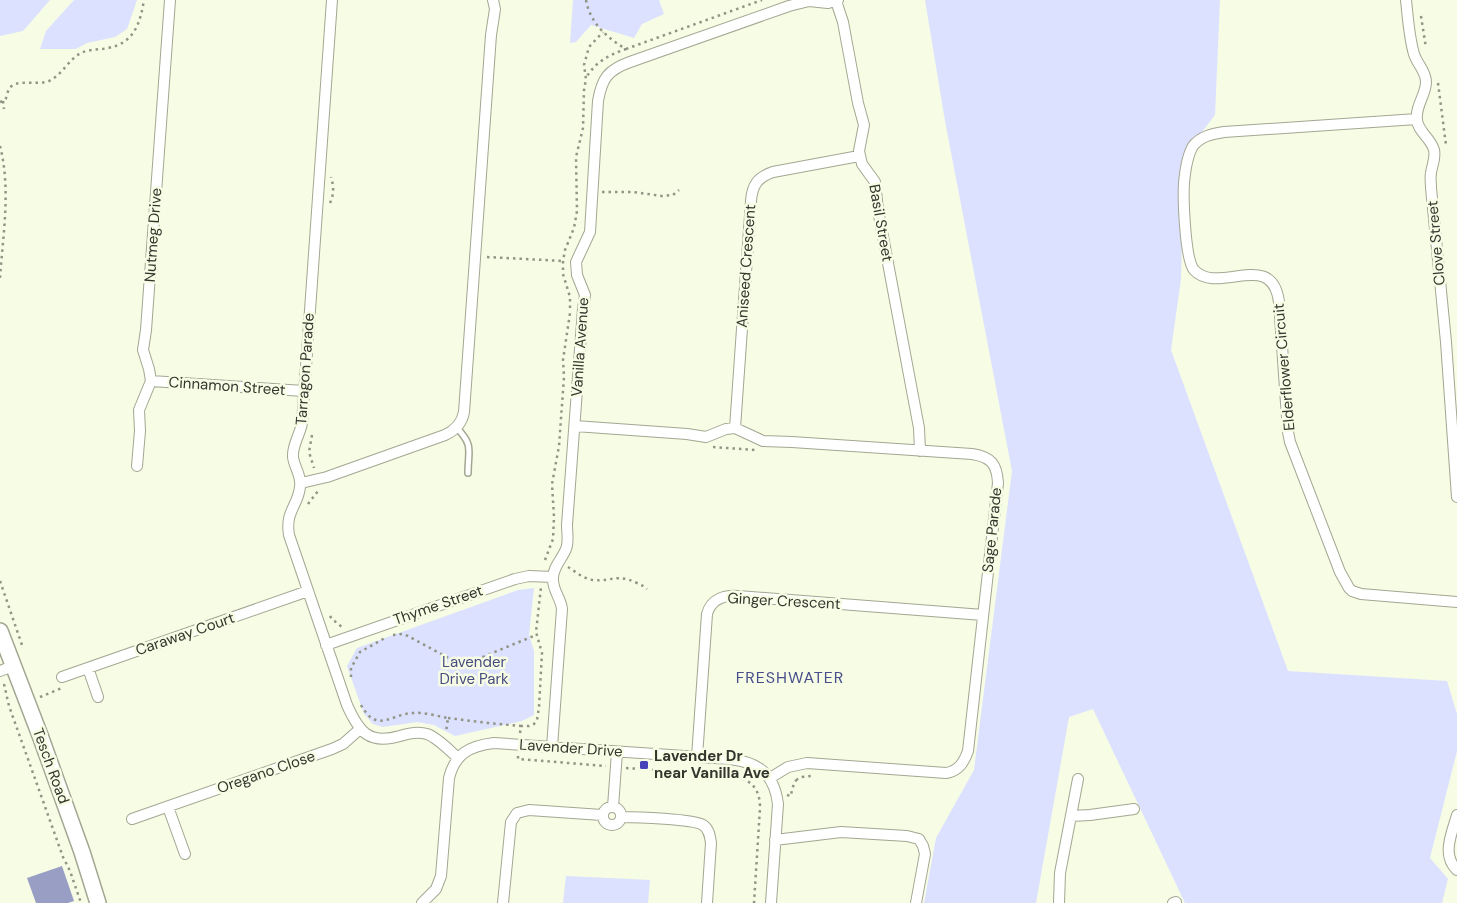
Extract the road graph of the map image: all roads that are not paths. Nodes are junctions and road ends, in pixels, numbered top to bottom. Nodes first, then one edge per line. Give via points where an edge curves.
1 (170, 0) edge
2 (332, 0) edge
3 (492, 0) edge
4 (837, 0) edge
5 (1406, 0) edge
6 (1417, 119) junction
7 (860, 156) junction
8 (151, 381) junction
9 (304, 391) junction
10 (575, 426) junction
11 (457, 428) junction
12 (735, 428) junction
13 (920, 451) junction
14 (137, 466) dead end
15 (468, 473) dead end
16 (300, 483) junction
17 (1457, 497) edge
18 (552, 577) junction
19 (308, 591) junction
20 (1457, 602) edge
21 (983, 615) junction
22 (0, 630) edge
23 (326, 645) junction
24 (7, 668) edge
25 (88, 668) junction
26 (62, 677) dead end
27 (98, 697) dead end
28 (360, 729) junction
29 (552, 747) junction
30 (617, 752) junction
31 (697, 757) junction
32 (458, 758) junction
33 (770, 778) junction
34 (1078, 779) dead end
35 (168, 807) junction
36 (613, 807) junction
37 (1134, 809) dead end
38 (602, 815) junction
39 (1457, 815) edge
40 (1071, 816) junction
41 (621, 817) junction
42 (132, 819) dead end
43 (775, 840) junction
44 (185, 854) dead end
45 (1454, 866) edge
46 (425, 902) edge
47 (98, 903) edge
48 (503, 903) edge
49 (707, 903) edge
50 (771, 903) edge
51 (916, 903) edge
52 (1059, 903) edge

1 - 8 street, Nutmeg Drive via 143,350
2 - 9 street, Tarragon Parade
3 - 11 street via 495,9 464,412
4 - 7 street via 864,125
4 - 10 street, Vanilla Avenue via 828,3 808,1 789,6 630,62 607,75 598,101 590,232 576,262 577,275 586,298
5 - 6 street via 1414,53 1426,76
6 - 17 street, Clove Street via 1434,151 1431,188
6 - 20 street, Elderflower Circuit via 1224,132 1202,138 1192,148 1185,172 1187,245 1189,262 1200,275 1212,278 1260,276 1276,288 1290,442 1346,584 1352,590 1368,595
7 - 12 street, Aniseed Crescent via 773,172 755,184 751,194
7 - 13 street, Basil Street via 876,186 919,428
8 - 9 street, Cinnamon Street
8 - 14 street via 139,410
9 - 16 street, Tarragon Parade via 301,430 293,456
10 - 12 street via 702,437
10 - 18 street, Vanilla Avenue via 568,544
11 - 15 lane via 469,446
11 - 16 street via 327,477
12 - 13 street, Sage Parade via 763,441
13 - 21 street, Sage Parade via 979,455 989,460 996,471 998,483
16 - 19 street via 288,529
18 - 23 street, Thyme Street via 515,579
18 - 29 street via 562,609
19 - 23 street
19 - 25 street, Caraway Court
21 - 31 street, Ginger Crescent via 722,596 707,614
21 - 33 street, Sage Parade via 968,751 958,768 941,773 801,764 788,767
22 - 24 street, Tesch Road
23 - 28 street via 347,705
24 - 47 street, Tesch Road via 41,738
25 - 26 street, Caraway Court
25 - 27 street
28 - 32 street via 371,738 378,739 426,734
28 - 35 street, Oregano Close via 332,749
29 - 30 street, Lavender Drive
29 - 32 street, Lavender Drive via 494,742 469,749
30 - 31 street, Lavender Drive
30 - 36 street
31 - 33 street, Lavender Drive via 749,762
32 - 46 street via 449,778 442,876
33 - 43 street via 778,804
34 - 40 street
35 - 42 street, Oregano Close
35 - 44 street
36 - 38 street
36 - 41 street via 620,811
37 - 40 street
38 - 41 street via 611,826 617,824
38 - 48 street via 529,810 514,815 509,828
39 - 45 street via 1449,844
40 - 52 street via 1060,873
41 - 49 street via 694,822 705,827 711,843
43 - 50 street
43 - 51 street via 841,832 919,839 925,854

